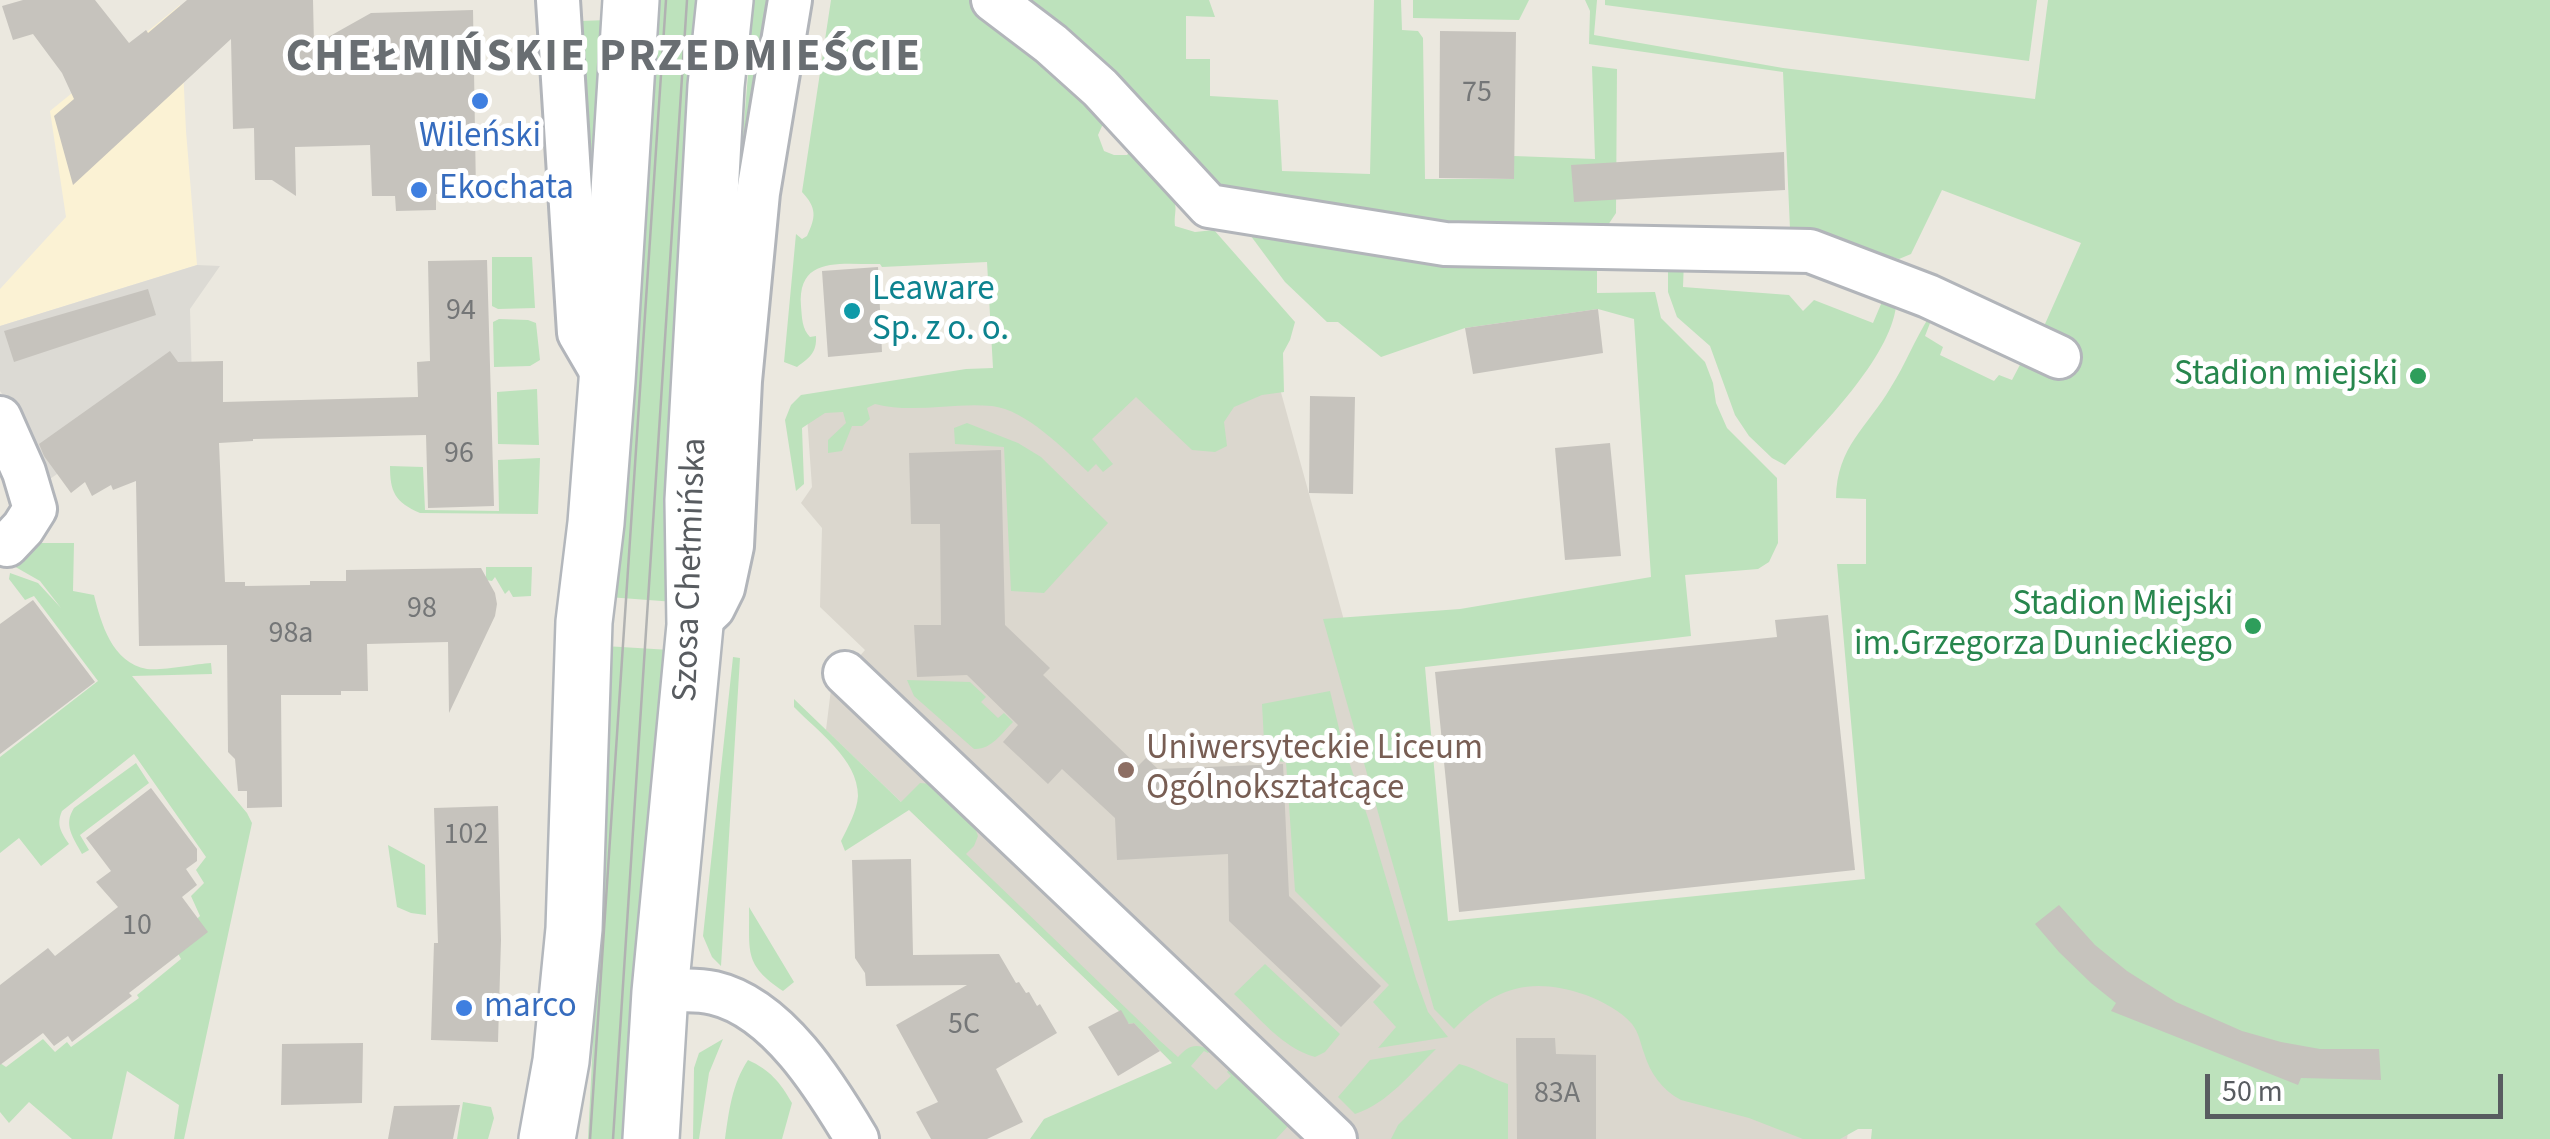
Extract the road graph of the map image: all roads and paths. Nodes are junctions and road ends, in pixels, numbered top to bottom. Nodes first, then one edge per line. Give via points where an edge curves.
1 (558, 0) edge
2 (631, 0) edge
3 (725, 0) edge
4 (790, 0) edge
5 (993, 0) edge
6 (2059, 357) dead end
7 (607, 381) junction
8 (0, 418) edge
9 (7, 545) dead end
10 (696, 625) junction
11 (845, 673) dead end
12 (660, 992) junction
13 (547, 1139) edge
14 (652, 1139) edge
15 (857, 1139) edge
16 (1335, 1139) edge

1 - 7 street via 579,333
2 - 7 main road
3 - 10 main road, Szosa Chełmińska via 693,500
4 - 10 street via 758,193 732,546 723,588
5 - 6 street via 1100,88 1209,206 1445,244 1810,252 1928,296
7 - 13 main road via 584,622 574,929
8 - 9 street via 35,509
10 - 12 main road, Szosa Chełmińska
11 - 16 street
12 - 14 main road, Szosa Chełmińska
12 - 15 street via 712,993 763,1020 814,1071

